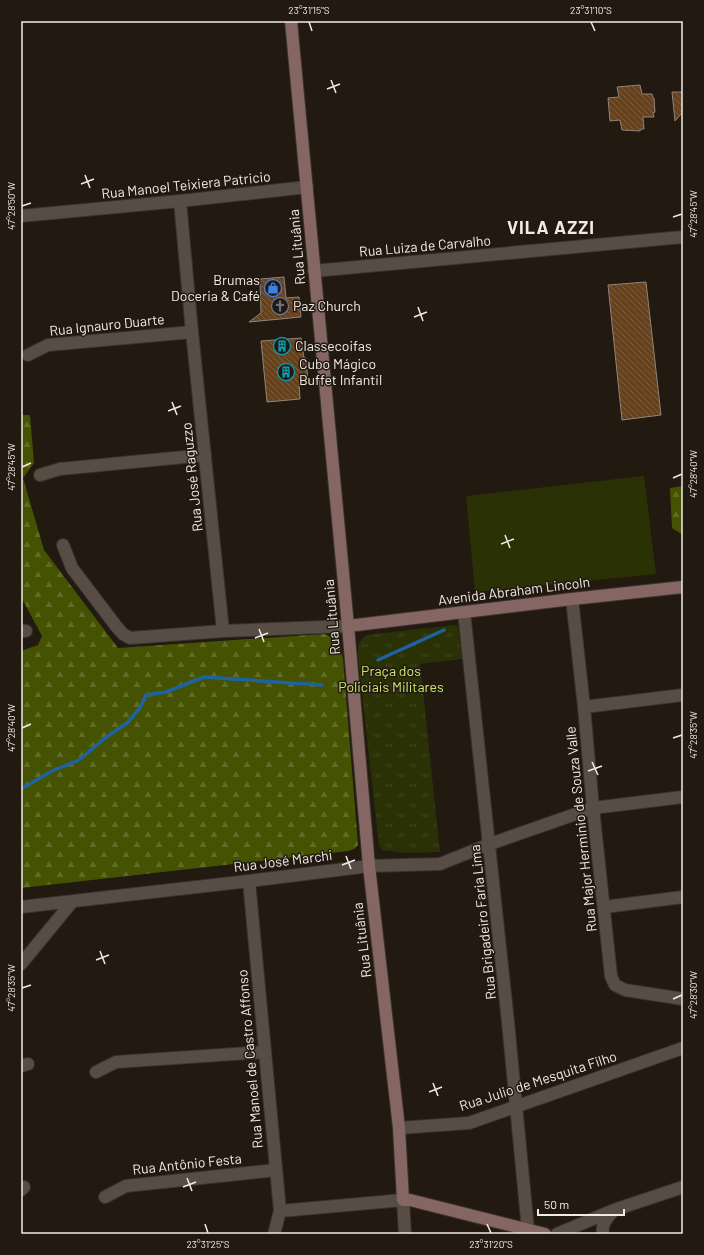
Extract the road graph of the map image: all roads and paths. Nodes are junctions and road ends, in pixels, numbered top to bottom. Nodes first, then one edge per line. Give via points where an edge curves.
1 (291, 21) edge
2 (307, 187) junction
3 (180, 201) junction
4 (21, 216) edge
5 (683, 237) edge
6 (314, 271) junction
7 (192, 332) junction
8 (28, 355) dead end
9 (205, 455) junction
10 (40, 475) dead end
11 (63, 545) dead end
12 (683, 587) edge
13 (572, 599) junction
14 (464, 612) junction
15 (348, 626) junction
16 (223, 631) junction
17 (683, 695) edge
18 (584, 706) junction
19 (683, 797) edge
20 (593, 808) junction
21 (490, 844) junction
22 (369, 866) junction
23 (249, 881) junction
24 (683, 897) edge
25 (72, 902) junction
26 (21, 907) edge
27 (604, 907) junction
28 (21, 964) edge
29 (683, 998) edge
30 (683, 1048) edge
31 (265, 1052) junction
32 (96, 1072) dead end
33 (517, 1107) junction
34 (399, 1128) junction
35 (276, 1170) junction
36 (683, 1187) edge
37 (105, 1197) dead end
38 (403, 1200) junction
39 (614, 1210) junction
40 (280, 1211) junction
41 (528, 1230) junction
42 (274, 1234) edge
43 (405, 1234) edge
44 (545, 1234) edge
45 (557, 1234) edge
46 (603, 1234) edge

1 - 2 street, Rua Lituânia
2 - 3 street, Rua Manoel Teixiera Patricio
2 - 6 street, Rua Lituânia
3 - 4 street, Rua Manoel Teixiera Patricio
3 - 7 street, Rua José Raguzzo
5 - 6 street, Rua Luiza de Carvalho
6 - 15 street, Rua Lituânia
7 - 8 street, Rua Ignauro Duarte via 48,345
7 - 9 street, Rua José Raguzzo
9 - 10 street via 60,469
9 - 16 street, Rua José Raguzzo
11 - 16 street via 72,568 116,626 130,638
12 - 13 street, Avenida Abraham Lincoln
13 - 14 street, Avenida Abraham Lincoln
13 - 18 street, Rua Major Herminio de Souza Valle
14 - 15 street, Avenida Abraham Lincoln
14 - 21 street, Rua Brigadeiro Faria Lima
15 - 16 street
15 - 22 street, Rua Lituânia
17 - 18 street
18 - 20 street, Rua Major Herminio de Souza Valle
19 - 20 street, Rua José Marchi
20 - 21 street, Rua José Marchi
20 - 27 street, Rua Major Herminio de Souza Valle
21 - 22 street, Rua José Marchi via 440,864
21 - 33 street, Rua Brigadeiro Faria Lima
22 - 23 street, Rua José Marchi
22 - 34 street, Rua Lituânia
23 - 25 street, Rua José Marchi
23 - 31 street, Rua Manoel de Castro Affonso
24 - 27 street
25 - 26 street, Rua José Marchi
25 - 28 street
27 - 29 street, Rua Major Herminio de Souza Valle via 610,976 615,985 625,990
30 - 33 street, Rua Julio de Mesquita Filho
31 - 32 street via 116,1062
31 - 35 street, Rua Manoel de Castro Affonso
33 - 34 street, Rua Julio de Mesquita Filho via 470,1123
33 - 41 street, Rua Brigadeiro Faria Lima
34 - 38 street, Rua Lituânia
35 - 37 street, Rua Antônio Festa via 126,1186
35 - 40 street, Rua Manoel de Castro Affonso
36 - 39 street
38 - 40 street
38 - 41 street
38 - 43 street, Rua Lituânia
39 - 45 street
39 - 46 street via 604,1220
40 - 42 street, Rua Manoel de Castro Affonso
41 - 44 street

